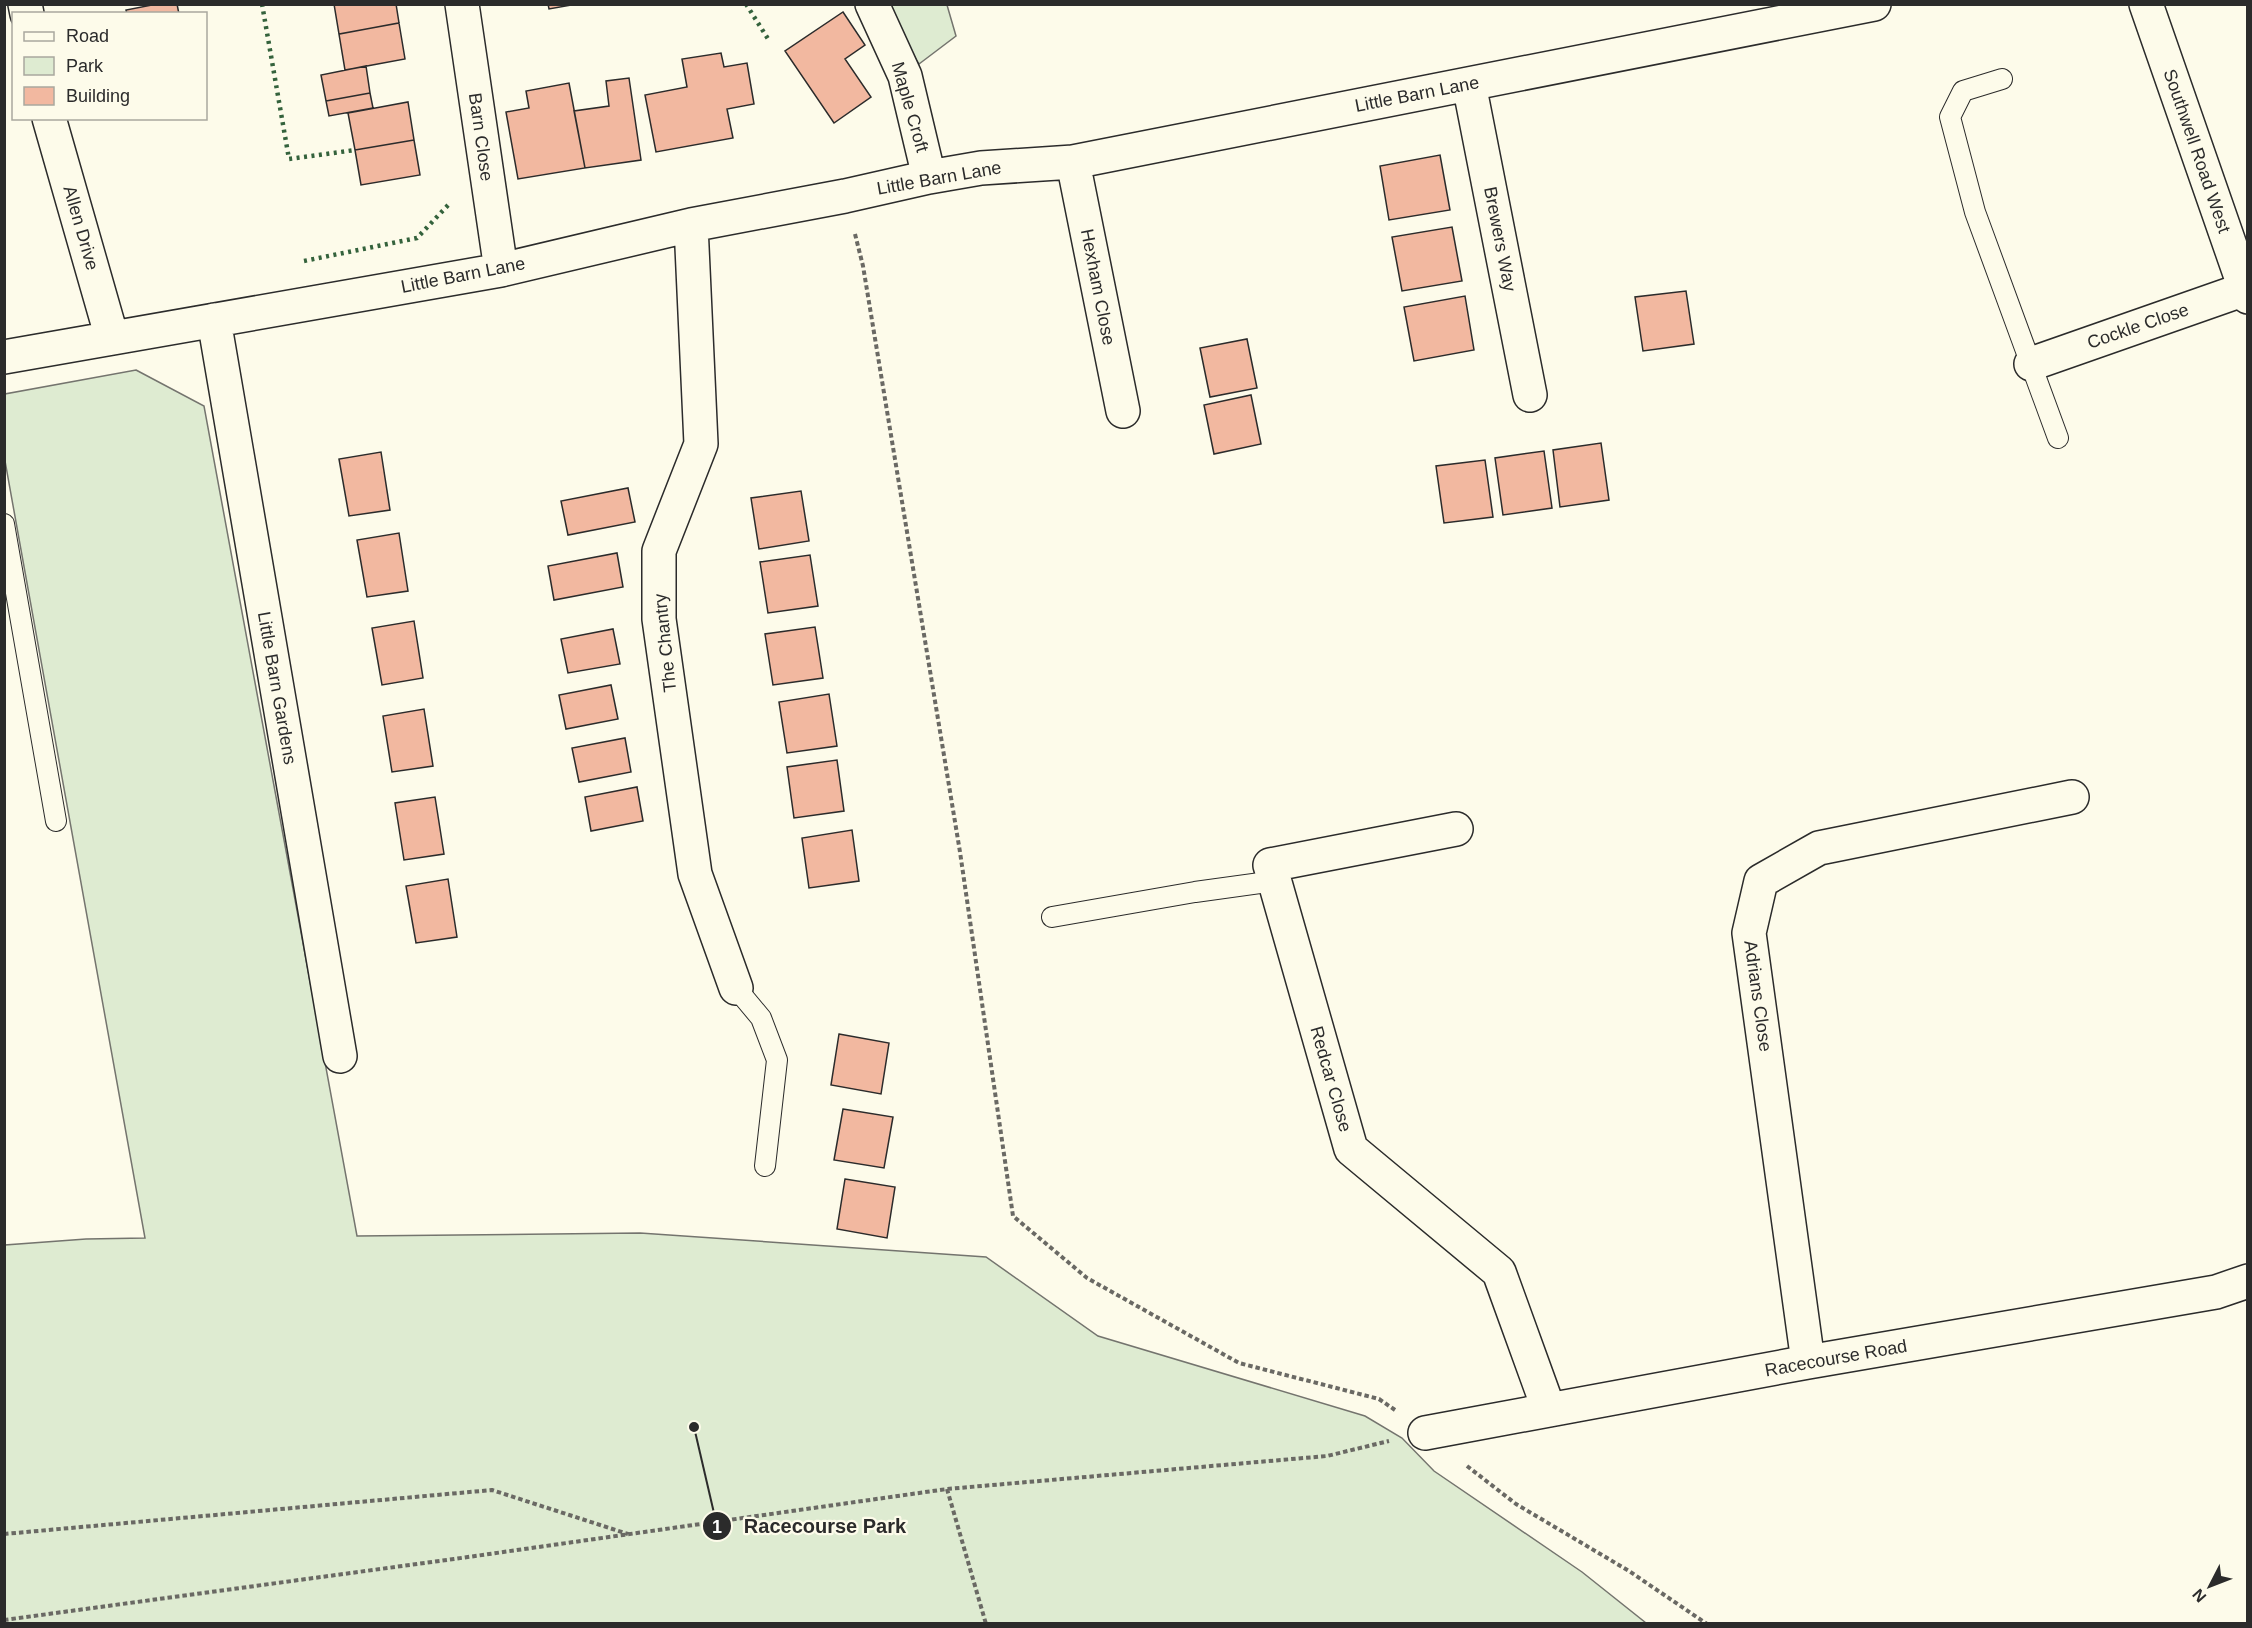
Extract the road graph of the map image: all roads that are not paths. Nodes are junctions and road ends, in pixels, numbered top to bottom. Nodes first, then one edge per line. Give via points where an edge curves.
1 (462, 4) edge
2 (872, 4) edge
3 (1874, 4) edge
4 (2146, 4) edge
5 (2002, 79) dead end
6 (1469, 84) junction
7 (50, 120) edge
8 (1073, 162) junction
9 (929, 177) junction
10 (691, 225) junction
11 (501, 270) junction
12 (2246, 293) edge
13 (214, 320) junction
14 (112, 338) junction
15 (4, 357) edge
16 (2031, 364) junction
17 (1530, 395) dead end
18 (1123, 411) dead end
19 (2058, 438) dead end
20 (4, 524) edge
21 (2072, 797) dead end
22 (56, 821) dead end
23 (1456, 830) dead end
24 (1275, 881) junction
25 (1052, 916) dead end
26 (736, 988) joint
27 (340, 1056) dead end
28 (765, 1166) dead end
29 (2247, 1281) edge
30 (1808, 1362) junction
31 (1550, 1410) junction
32 (1425, 1433) road end

1 - 11 street, Barn Close
2 - 9 street, Maple Croft via 904,76
3 - 6 street, Little Barn Lane
4 - 12 street, Southwell Road West
5 - 16 lane via 1963,91 1950,117 1975,212
6 - 8 street, Little Barn Lane
6 - 17 street, Brewers Way
7 - 14 street, Allen Drive
8 - 9 street, Little Barn Lane via 981,168
8 - 18 street, Hexham Close
9 - 10 street, Little Barn Lane
10 - 11 street, Little Barn Lane
10 - 26 street, The Chantry via 701,444 659,551 659,619 695,874
11 - 13 street, Little Barn Lane
12 - 16 street, Cockle Close
13 - 14 street, Little Barn Lane
13 - 27 street, Little Barn Gardens
14 - 15 street, Little Barn Lane
16 - 19 lane
20 - 22 lane
21 - 30 street, Adrians Close via 1819,848 1761,881 1749,933
23 - 24 street via 1270,866
24 - 25 lane
24 - 31 street, Redcar Close via 1351,1149 1499,1272
26 - 28 lane via 761,1018 777,1060
29 - 30 street, Racecourse Road via 2216,1292
30 - 31 street, Racecourse Road
31 - 32 street, Racecourse Road

